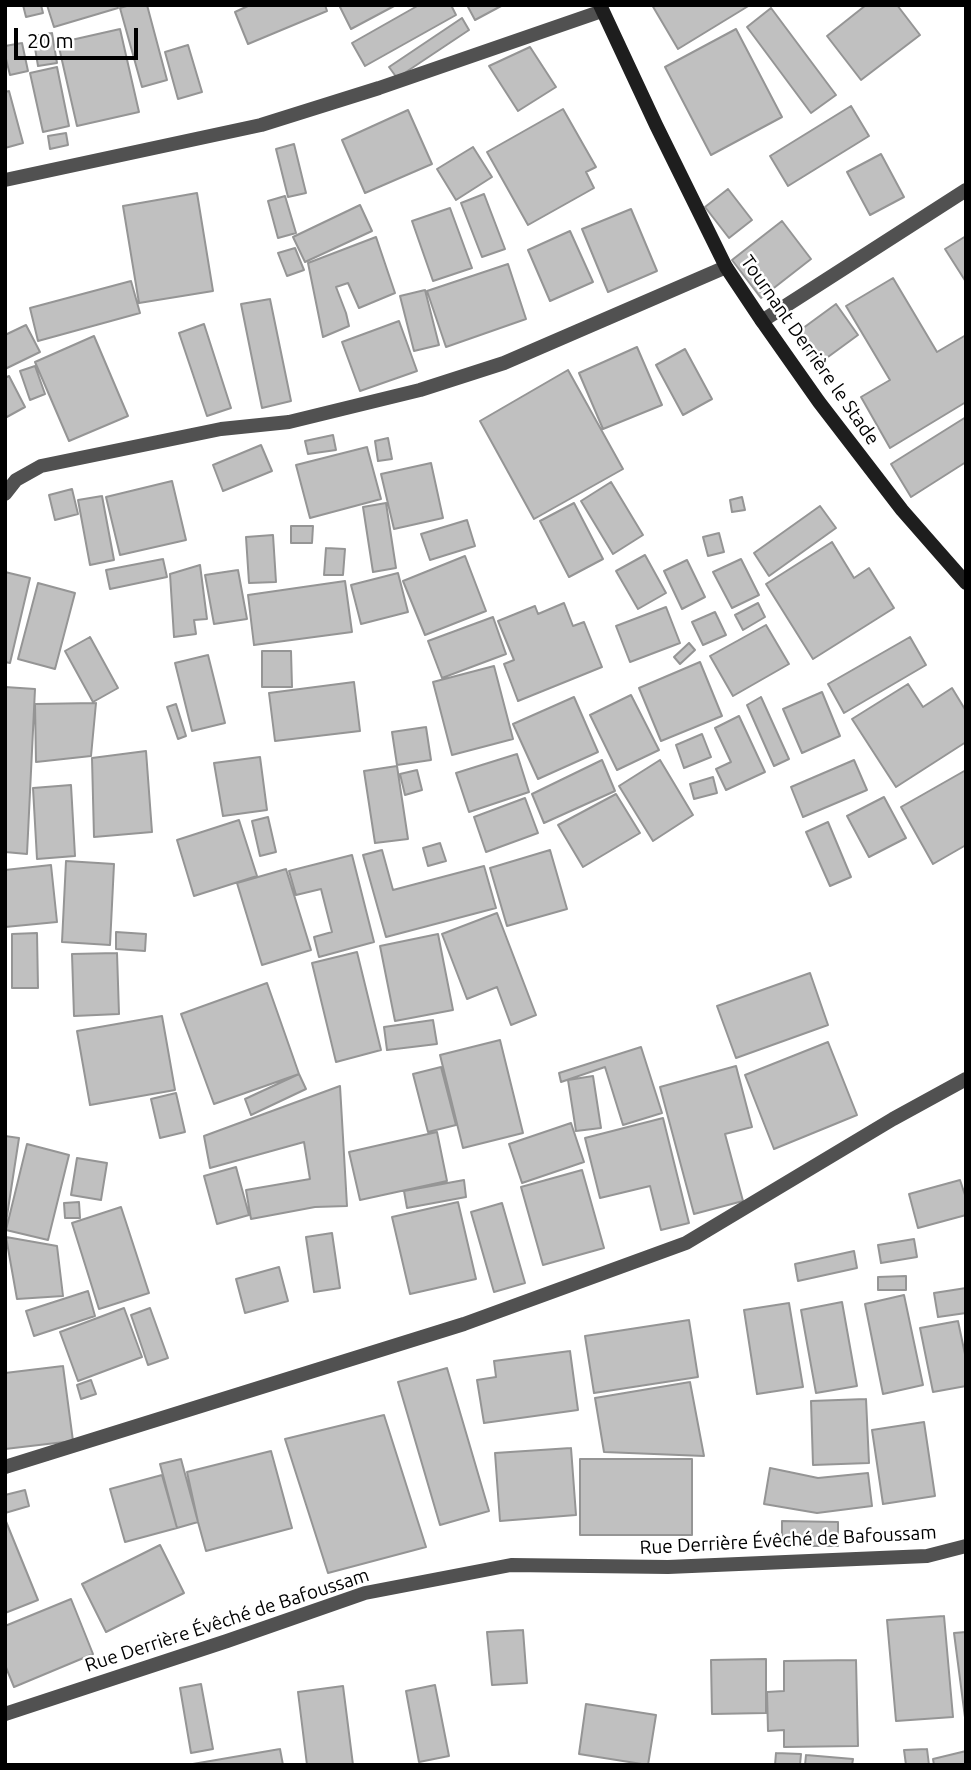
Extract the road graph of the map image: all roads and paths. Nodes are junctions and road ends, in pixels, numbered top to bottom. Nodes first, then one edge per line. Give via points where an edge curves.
1 (601, 8) edge
2 (5, 180) edge
3 (966, 190) edge
4 (726, 267) junction
5 (762, 321) junction
6 (5, 494) edge
7 (966, 583) edge
8 (966, 1079) edge
9 (5, 1467) edge
10 (966, 1546) edge
11 (5, 1714) edge

1 - 2 street via 261,125
1 - 4 street, Tournant Derrière le Stade
3 - 5 street
4 - 5 street, Tournant Derrière le Stade
4 - 6 street via 504,363 419,390 289,422 221,429 41,466 16,480
5 - 7 street, Tournant Derrière le Stade via 902,510
8 - 9 street via 686,1242 464,1324
10 - 11 street, Rue Derrière Évêché de Bafoussam via 927,1556 668,1567 511,1565 365,1593

